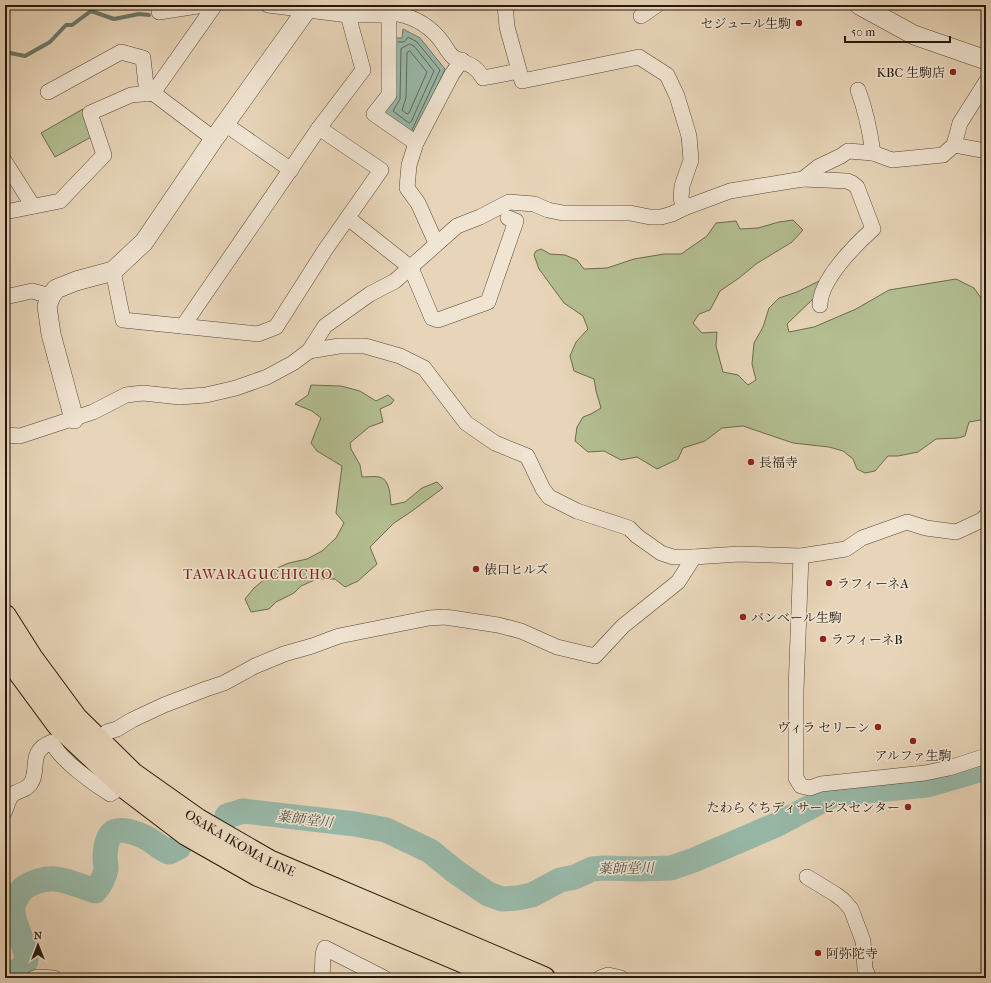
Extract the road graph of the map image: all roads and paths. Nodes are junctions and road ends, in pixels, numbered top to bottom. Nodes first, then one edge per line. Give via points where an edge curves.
1 (204, 5) edge
2 (215, 5) edge
3 (268, 5) edge
4 (396, 5) edge
5 (505, 5) edge
6 (657, 5) edge
7 (859, 5) edge
8 (308, 7) edge
9 (159, 12) dead end
10 (348, 15) junction
11 (641, 16) dead end
12 (462, 60) junction
13 (986, 60) edge
14 (363, 70) junction
15 (389, 70) junction
16 (519, 71) junction
17 (986, 82) edge
18 (858, 90) dead end
19 (48, 92) dead end
20 (150, 94) junction
21 (225, 124) junction
22 (319, 128) junction
23 (214, 139) junction
24 (416, 143) junction
25 (954, 145) junction
26 (986, 151) edge
27 (873, 153) junction
28 (5, 162) edge
29 (291, 170) junction
30 (803, 179) junction
31 (33, 206) junction
32 (684, 208) junction
33 (5, 212) edge
34 (348, 218) junction
35 (508, 218) dead end
36 (436, 243) junction
37 (411, 268) junction
38 (113, 271) junction
39 (50, 296) junction
40 (5, 297) edge
41 (820, 305) dead end
42 (183, 326) junction
43 (310, 351) junction
44 (74, 419) junction
45 (5, 435) edge
46 (986, 516) edge
47 (801, 556) junction
48 (694, 558) junction
49 (5, 616) edge
50 (5, 652) edge
51 (107, 732) dead end
52 (986, 756) edge
53 (123, 786) junction
54 (5, 811) edge
55 (807, 877) dead end
56 (34, 978) edge
57 (54, 978) edge
58 (322, 978) edge
59 (384, 978) edge
60 (502, 978) edge
61 (544, 978) edge
62 (600, 978) edge
63 (621, 978) edge
64 (869, 978) edge

1 - 9 street
2 - 20 street
3 - 8 street
4 - 12 street via 398,14 411,16 427,26 452,56
5 - 16 street
6 - 11 street
7 - 13 street via 914,35
8 - 10 street
8 - 21 street
10 - 14 street
10 - 15 street via 389,15
12 - 16 street via 477,69 483,78
12 - 24 street
14 - 15 street
14 - 22 street
15 - 24 street via 389,95 374,114
16 - 32 street via 522,80 639,57 667,75 678,96 689,136 690,160 681,198
17 - 25 street via 960,123
18 - 27 street via 869,126
19 - 20 street via 121,52 144,58
20 - 23 street
20 - 31 street via 131,95 90,112 104,155 60,201
21 - 23 street
21 - 29 street
22 - 29 street
22 - 34 street via 381,170
23 - 38 street via 144,242
24 - 36 street via 409,164 407,188 418,203
25 - 26 street
25 - 27 street via 943,156 892,160
27 - 30 street via 848,151 818,167
28 - 31 street
29 - 42 street
30 - 32 street via 730,191
30 - 41 street via 852,183 857,187 873,229 853,247 830,277 820,297
31 - 33 street
32 - 36 street via 661,217 650,217 612,213 563,213 534,204 509,202 457,226
34 - 37 street
34 - 42 street via 276,327 258,334
35 - 37 street via 516,221 488,302 438,320 432,318
36 - 37 street
37 - 43 street via 325,326
38 - 39 street via 76,281 56,289
38 - 42 street via 123,320
39 - 40 street via 32,291
39 - 44 street via 47,306 51,334
43 - 44 street via 267,377 236,388 206,395 180,397 126,394
43 - 48 street via 339,346 365,346 400,356 424,368 466,423 495,443 527,456 549,497 577,511 629,528 661,553 673,557
44 - 45 street via 20,436
46 - 47 street via 956,532 926,528 907,522 862,538 846,549
47 - 48 street via 739,554
47 - 52 street via 796,690 796,778 801,786 810,788 821,784 925,773
48 - 51 street via 678,582 623,626 595,656 558,647 521,631 498,625 445,617 429,618 339,636 284,654 224,683 164,705
49 - 61 main road, OSAKA IKOMA LINE via 31,657 76,718 133,774 198,820 269,861
50 - 53 main road, OSAKA IKOMA LINE via 58,725
53 - 54 street via 110,794 93,784 54,747 52,742 45,744 38,753 32,782 28,788 12,795
53 - 60 main road, OSAKA IKOMA LINE via 186,834 258,875
55 - 64 street via 844,900 851,909 863,941 865,969
56 - 57 street
58 - 59 street via 325,948
62 - 63 street

